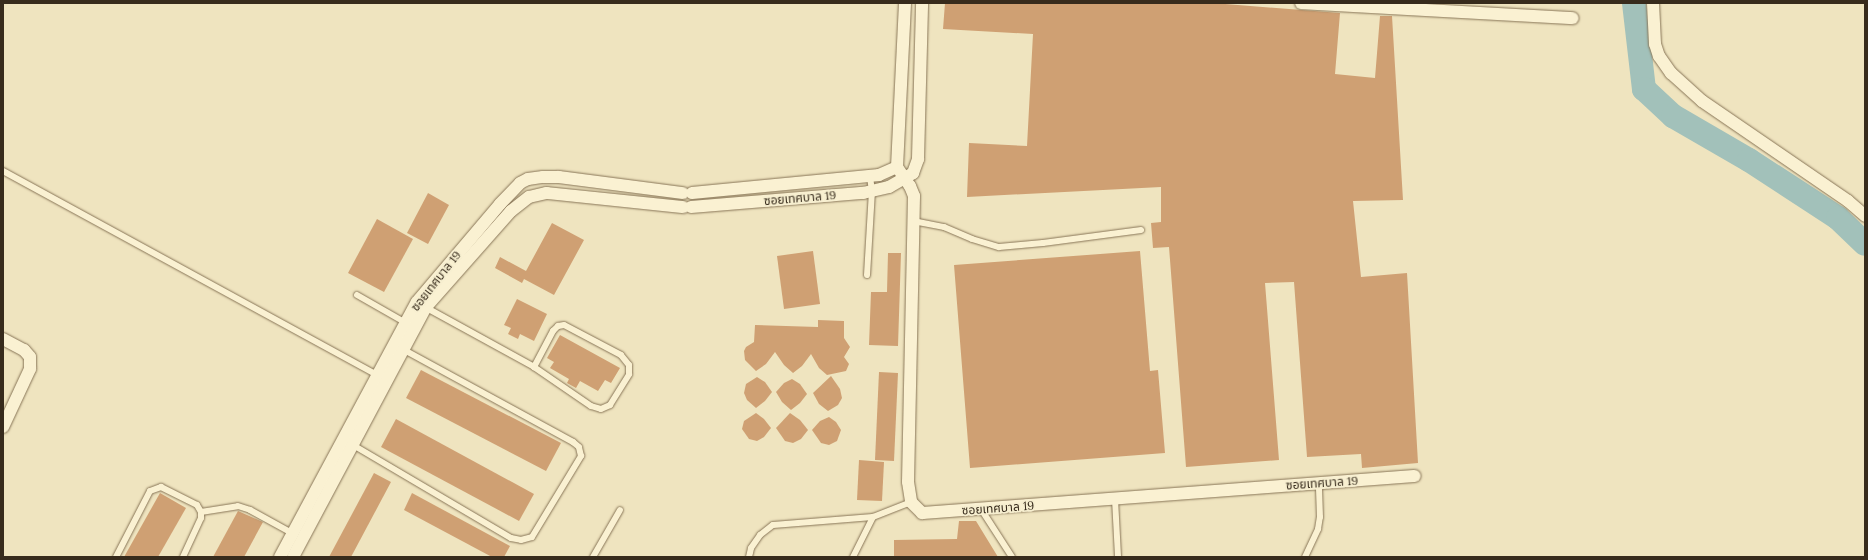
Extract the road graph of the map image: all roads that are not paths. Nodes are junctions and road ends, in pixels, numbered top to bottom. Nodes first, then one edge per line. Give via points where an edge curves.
1 (904, 3) edge
2 (922, 3) edge
3 (1301, 3) edge
4 (1652, 3) edge
5 (1573, 18) dead end
6 (897, 167) junction
7 (3, 171) edge
8 (870, 176) junction
9 (906, 178) junction
10 (872, 192) junction
11 (1865, 216) edge
12 (913, 221) junction
13 (479, 229) junction
14 (1141, 230) dead end
15 (488, 237) junction
16 (867, 275) dead end
17 (357, 295) dead end
18 (422, 304) junction
19 (406, 323) junction
20 (3, 339) edge
21 (404, 350) junction
22 (534, 367) junction
23 (383, 377) junction
24 (3, 427) edge
25 (353, 445) junction
26 (1415, 476) dead end
27 (1319, 484) junction
28 (1115, 499) junction
29 (911, 502) junction
30 (981, 509) junction
31 (620, 510) dead end
32 (201, 512) junction
33 (873, 517) junction
34 (292, 533) junction
35 (116, 557) edge
36 (183, 557) edge
37 (280, 557) edge
38 (293, 557) edge
39 (593, 557) edge
40 (749, 557) edge
41 (853, 557) edge
42 (1012, 557) edge
43 (1118, 557) edge
44 (1305, 557) edge

1 - 6 street
2 - 9 street, ซอยเทศบาล 19 via 918,159 913,173
3 - 5 street
4 - 11 street via 1655,44 1659,56 1671,73 1702,101 1848,201
6 - 8 street, ซอยเทศบาล 19
6 - 9 street
7 - 23 lane
8 - 10 lane
8 - 13 street, ซอยเทศบาล 19 via 687,193 559,178 528,179 520,183
9 - 10 street, ซอยเทศบาล 19
9 - 12 street via 914,196
10 - 15 street, ซอยเทศบาล 19 via 687,207 547,193 529,197 511,211
10 - 16 lane
12 - 14 lane via 944,227 999,247 1043,244
12 - 29 street via 908,482
13 - 15 street
13 - 18 street, ซอยเทศบาล 19
15 - 18 street, ซอยเทศบาล 19
17 - 19 lane
18 - 19 street, ซอยเทศบาล 19
18 - 21 street, ซอยเทศบาล 19
18 - 22 lane
19 - 23 street, ซอยเทศบาล 19
20 - 24 street via 24,350 30,357 30,370
21 - 23 street, ซอยเทศบาล 19
21 - 25 lane via 573,442 579,448 580,456 532,537 521,540 510,538
22 - 22 lane via 553,331 564,325 621,355 629,365 629,374 610,405 601,409 591,406
23 - 25 street, ซอยเทศบาล 19
23 - 34 street, ซอยเทศบาล 19
25 - 38 street, ซอยเทศบาล 19
26 - 27 street, ซอยเทศบาล 19
27 - 28 street, ซอยเทศบาล 19
27 - 44 lane via 1318,529
28 - 30 street, ซอยเทศบาล 19
28 - 43 lane
29 - 30 street, ซอยเทศบาล 19 via 922,513
29 - 33 lane
30 - 42 lane
31 - 39 lane
32 - 34 lane via 238,506
32 - 35 lane via 197,505 161,487 155,488 150,491
32 - 36 lane via 201,518
33 - 40 lane via 773,525 760,535 751,548
33 - 41 lane
34 - 37 street, ซอยเทศบาล 19

